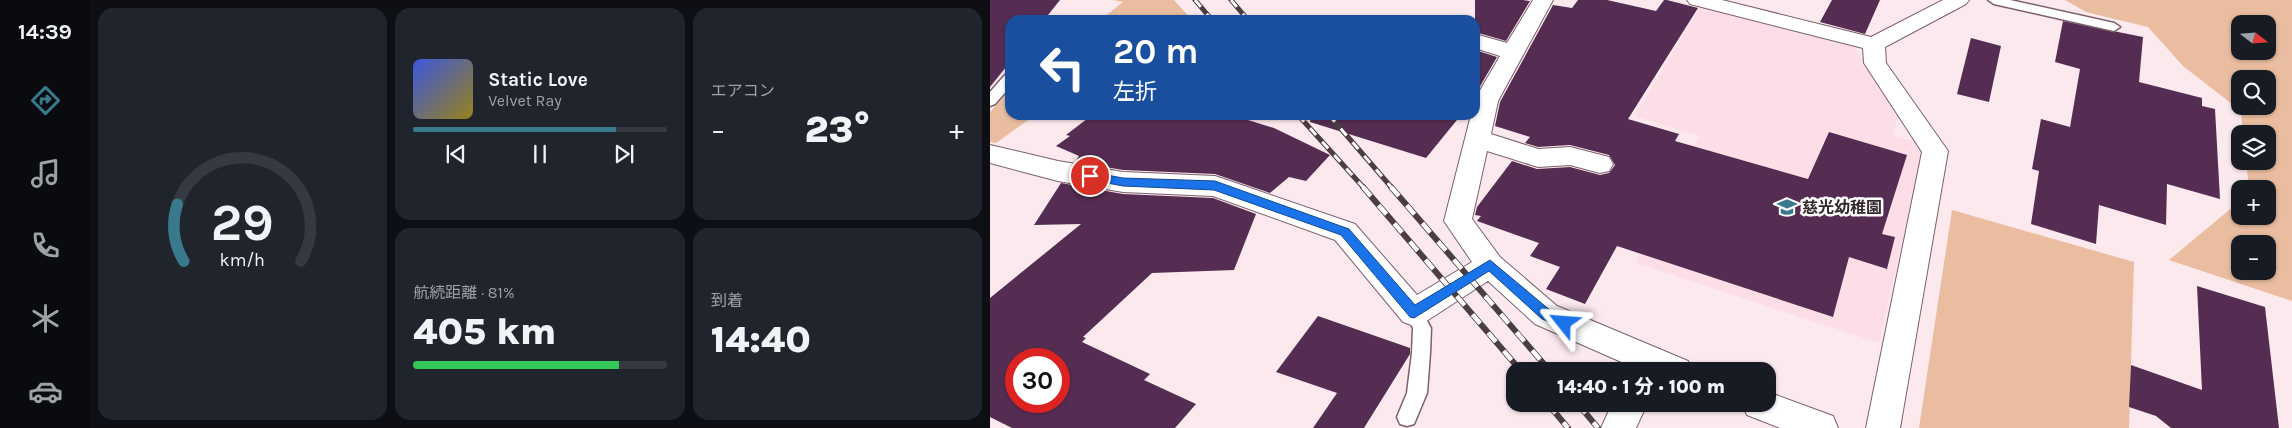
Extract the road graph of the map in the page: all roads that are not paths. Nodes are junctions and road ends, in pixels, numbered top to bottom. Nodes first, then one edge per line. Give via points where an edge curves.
1 (1543, 0) edge
2 (1697, 0) edge
3 (1959, 0) edge
4 (1994, 0) edge
5 (2114, 27) dead end
6 (1480, 42) edge
7 (1874, 44) junction
8 (1512, 52) junction
9 (1005, 84) edge
10 (990, 101) edge
11 (1476, 138) junction
12 (990, 154) edge
13 (1600, 164) dead end
14 (1490, 265) junction
15 (1414, 313) junction
16 (1645, 362) edge
17 (1776, 411) edge
18 (1626, 412) edge
19 (1407, 417) dead end
20 (1618, 428) edge
21 (1821, 428) edge
22 (1883, 428) edge

1 - 8 street
2 - 7 street
3 - 7 street
4 - 5 lane
6 - 8 street
7 - 22 street via 1875,63 1935,151
8 - 11 street via 1486,101
9 - 10 lane
11 - 13 street via 1538,158 1570,156
11 - 14 street via 1458,221
12 - 15 street via 1123,182 1215,186 1345,232
14 - 15 street
14 - 16 street via 1546,315
15 - 19 lane via 1422,328 1421,353 1417,393
17 - 21 street
18 - 20 street

